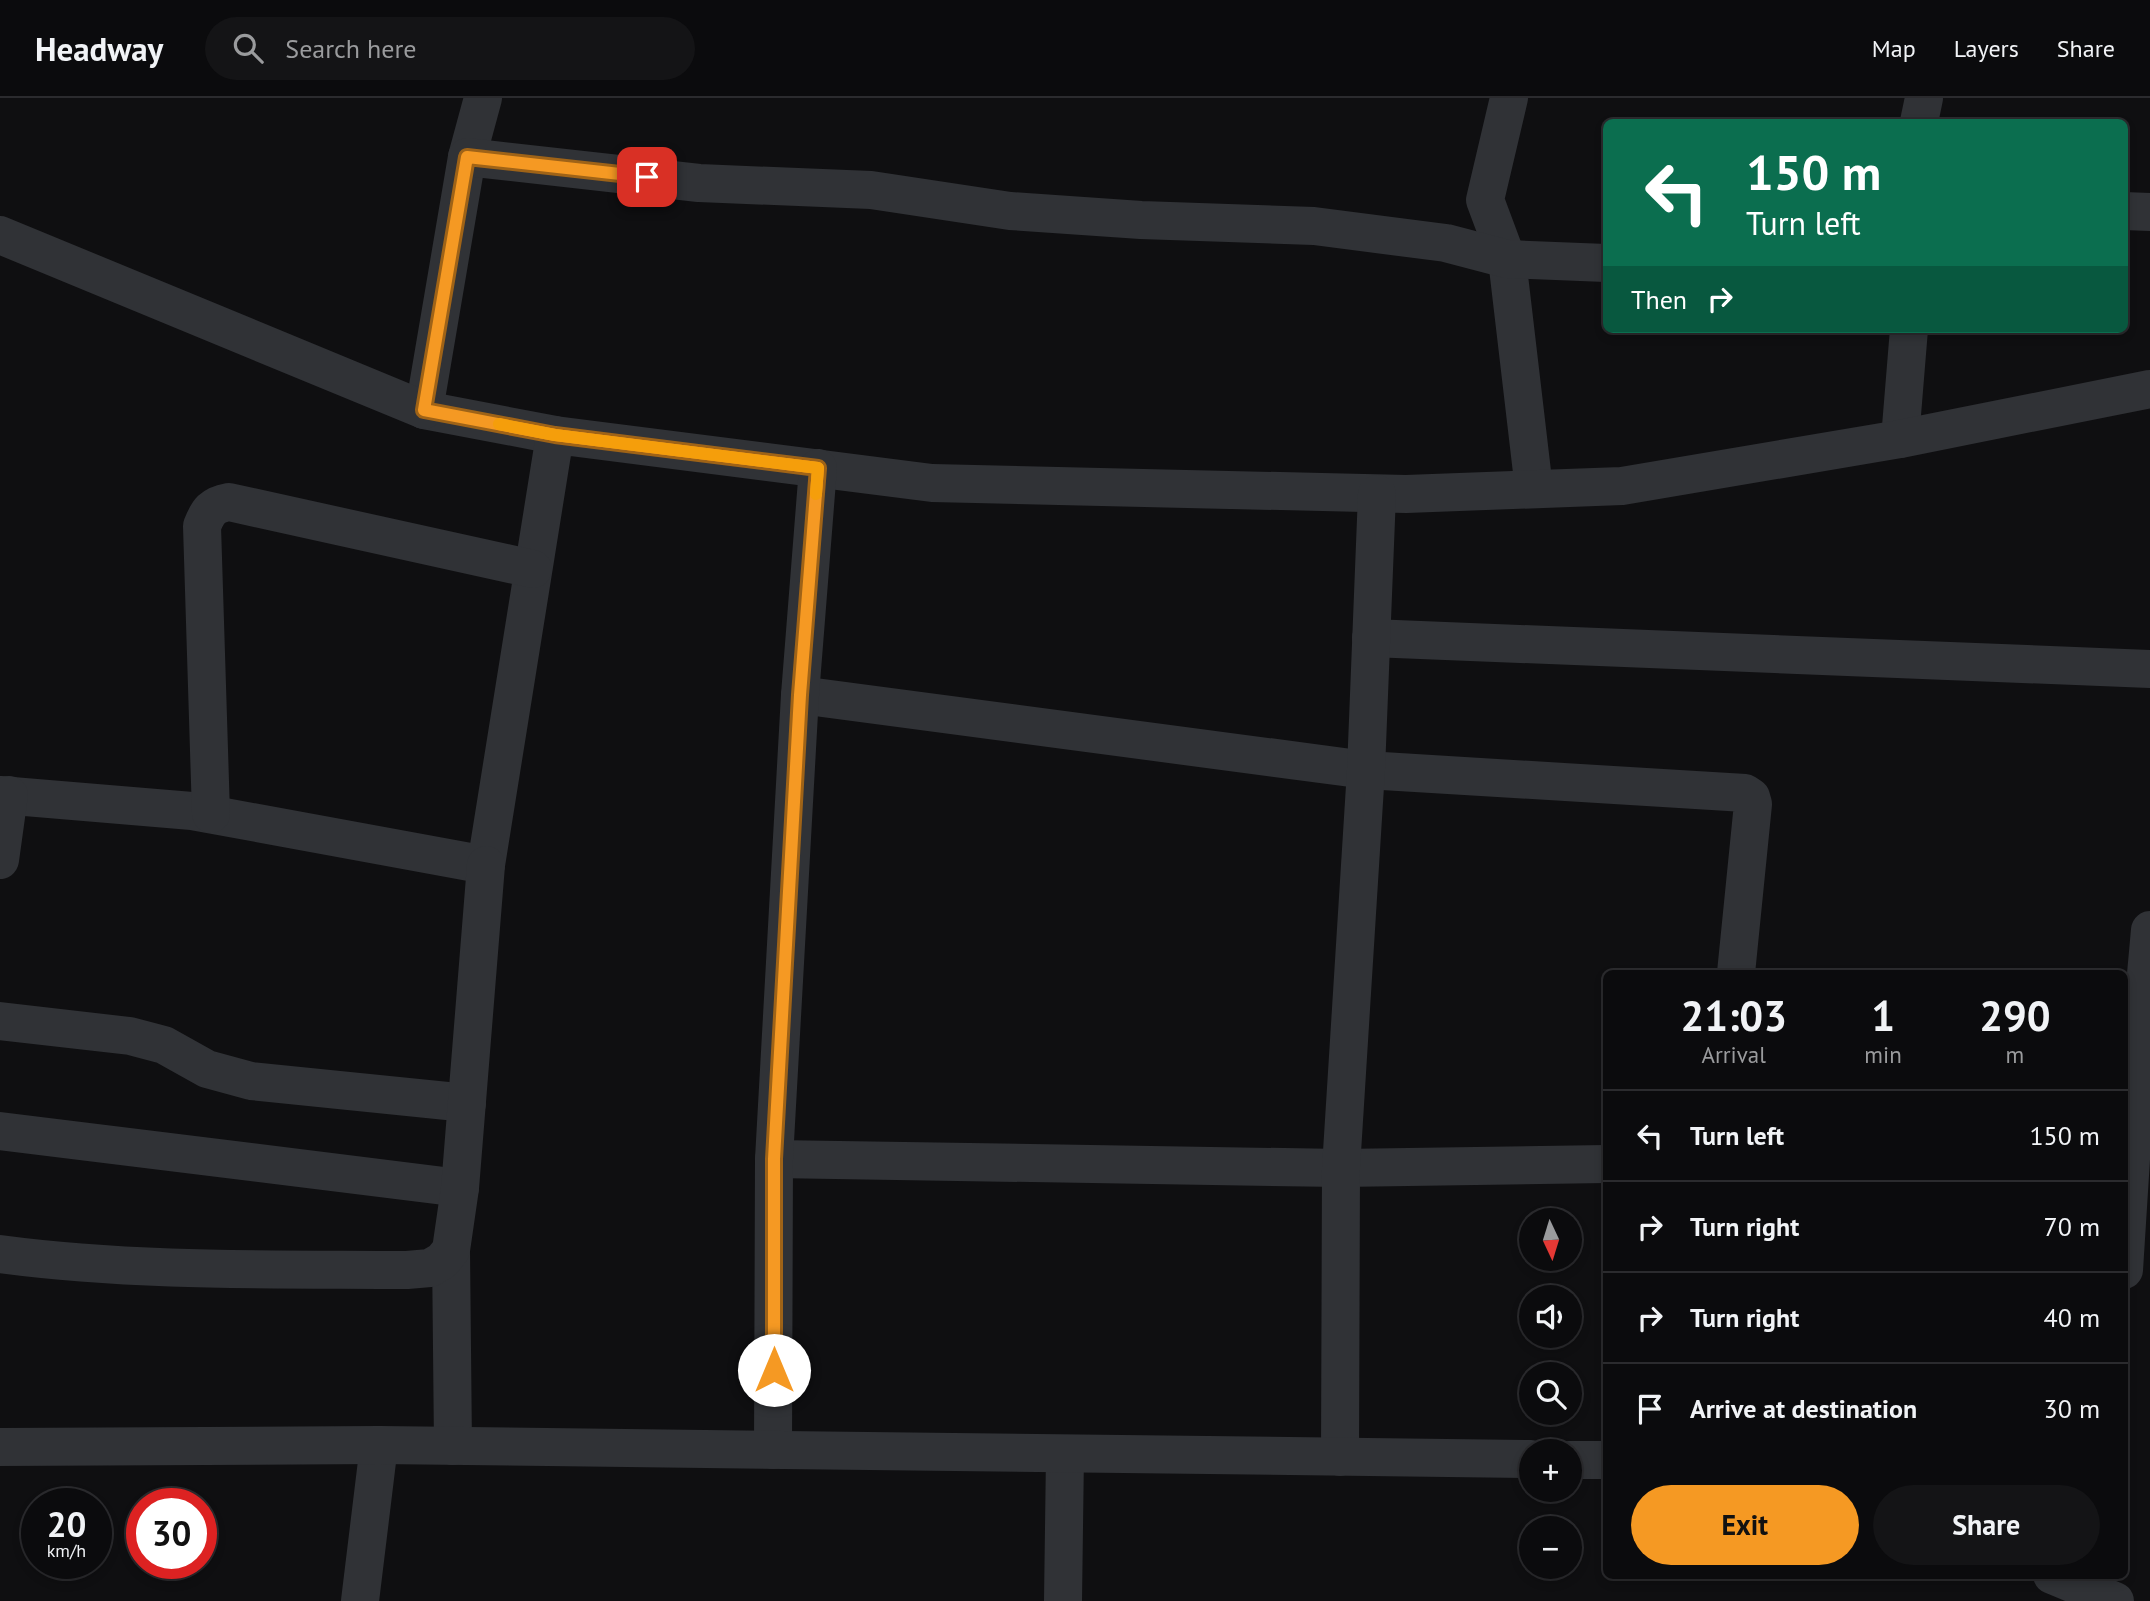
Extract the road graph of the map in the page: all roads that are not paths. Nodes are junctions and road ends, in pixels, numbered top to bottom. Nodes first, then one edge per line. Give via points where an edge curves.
1 (483, 98) edge
2 (1509, 98) edge
3 (1924, 98) edge
4 (1920, 119) edge
5 (467, 157) junction
6 (2128, 211) edge
7 (2150, 212) edge
8 (0, 235) edge
9 (1507, 259) junction
10 (1603, 263) edge
11 (1909, 333) edge
12 (2150, 389) edge
13 (424, 410) junction
14 (555, 435) junction
15 (1900, 439) junction
16 (818, 468) junction
17 (1534, 489) junction
18 (1377, 494) junction
19 (533, 569) junction
20 (1371, 638) junction
21 (2150, 669) edge
22 (800, 695) junction
23 (1366, 770) junction
24 (4, 795) edge
25 (211, 814) junction
26 (0, 860) edge
27 (486, 865) junction
28 (2150, 930) edge
29 (1736, 970) edge
30 (0, 1021) edge
31 (2130, 1096) edge
32 (467, 1103) junction
33 (0, 1130) edge
34 (2128, 1154) edge
35 (774, 1159) junction
36 (1603, 1164) edge
37 (1341, 1168) junction
38 (460, 1188) junction
39 (451, 1250) junction
40 (0, 1254) edge
41 (379, 1445) junction
42 (453, 1446) junction
43 (0, 1447) edge
44 (774, 1450) junction
45 (1065, 1454) junction
46 (1340, 1457) junction
47 (1519, 1459) edge
48 (1582, 1460) edge
49 (1603, 1460) edge
50 (2066, 1579) edge
51 (2109, 1591) edge
52 (360, 1601) edge
53 (1063, 1601) edge

1 - 5 street
2 - 9 street via 1485,200
3 - 4 street
5 - 9 street via 699,183 871,190 1010,211 1314,226 1446,243
5 - 13 street
6 - 7 street
8 - 13 street
9 - 10 street
9 - 17 street
11 - 15 street
12 - 15 street
13 - 14 street
14 - 16 street
14 - 19 street
15 - 17 street via 1622,486
16 - 18 street via 932,483
16 - 22 street
17 - 18 street
18 - 20 street
19 - 25 street via 229,502 215,505 202,526
19 - 27 street
20 - 21 street
20 - 23 street
22 - 23 street
22 - 35 street
23 - 29 street via 1745,793 1753,804
23 - 37 street
24 - 25 street
24 - 26 street
25 - 27 street
27 - 32 street
28 - 31 street
30 - 32 street via 150,1040 206,1069 251,1081
31 - 34 street
32 - 38 street
33 - 38 street
35 - 37 street
35 - 44 street
36 - 37 street
37 - 46 street
38 - 39 street
39 - 40 street via 429,1268 407,1270 140,1267
39 - 42 street
41 - 42 street
41 - 43 street
41 - 52 street
42 - 44 street
44 - 45 street
45 - 46 street
45 - 53 street
46 - 47 street
48 - 49 street
50 - 51 street

